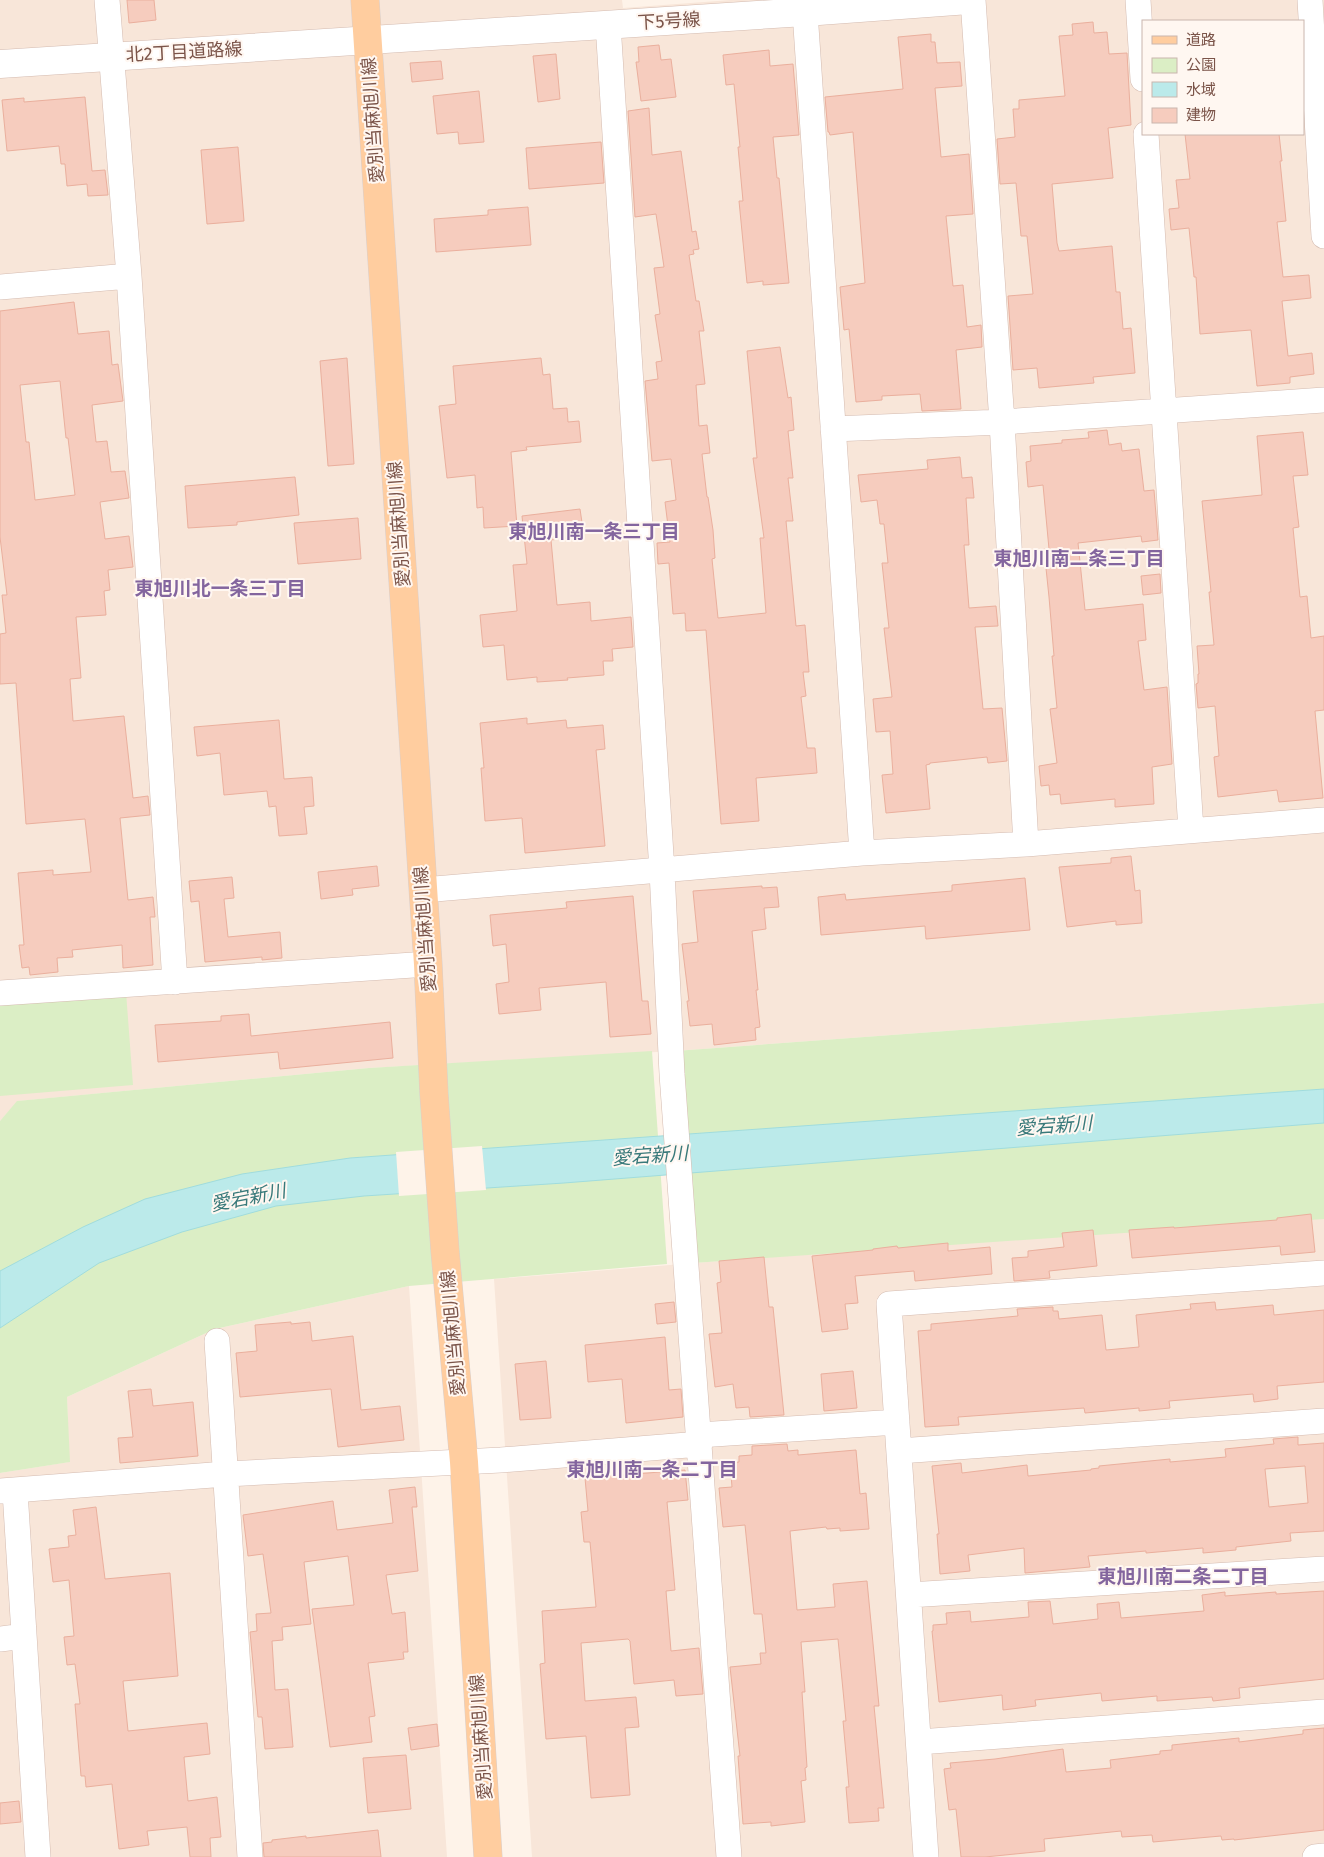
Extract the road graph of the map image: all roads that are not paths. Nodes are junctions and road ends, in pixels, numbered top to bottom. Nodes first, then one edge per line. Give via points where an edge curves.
1 (107, 0) edge
2 (365, 0) edge
3 (971, 0) edge
4 (1138, 0) edge
5 (1310, 0) edge
6 (805, 12) junction
7 (608, 24) junction
8 (368, 40) junction
9 (112, 56) junction
10 (1142, 63) edge
11 (0, 64) edge
12 (1146, 135) edge
13 (1324, 236) edge
14 (129, 276) junction
15 (0, 287) edge
16 (1324, 400) edge
17 (1164, 411) junction
18 (1002, 422) junction
19 (833, 429) junction
20 (1324, 820) edge
21 (1191, 830) junction
22 (1026, 844) junction
23 (862, 853) junction
24 (662, 871) junction
25 (423, 890) junction
26 (428, 964) junction
27 (175, 982) junction
28 (0, 992) edge
29 (1324, 1273) edge
30 (217, 1341) dead end
31 (1324, 1421) edge
32 (897, 1422) junction
33 (700, 1440) junction
34 (899, 1451) junction
35 (464, 1462) junction
36 (226, 1474) junction
37 (8, 1491) edge
38 (1324, 1569) edge
39 (909, 1595) junction
40 (12, 1637) edge
41 (1324, 1712) edge
42 (919, 1742) junction
43 (1324, 1856) edge
44 (38, 1857) edge
45 (250, 1857) edge
46 (488, 1857) edge
47 (729, 1857) edge
48 (926, 1857) edge
49 (1315, 1857) edge

1 - 9 street
2 - 8 main road, 愛別当麻旭川線
3 - 6 street, 下5号線
3 - 18 street
4 - 10 street
5 - 13 street
6 - 7 street, 下5号線
6 - 19 street
7 - 8 street, 下5号線
7 - 24 street
8 - 9 street, 北2丁目道路線
8 - 25 main road, 愛別当麻旭川線
9 - 11 street, 北2丁目道路線
9 - 14 street
12 - 17 street
14 - 15 street
14 - 27 street
16 - 17 street
17 - 18 street
17 - 21 street
18 - 19 street
18 - 22 street
19 - 23 street
20 - 21 street
21 - 22 street
22 - 23 street
23 - 24 street
24 - 25 street
24 - 33 street via 672,1074
25 - 26 main road, 愛別当麻旭川線
26 - 27 street
26 - 35 main road, 愛別当麻旭川線 via 445,1252
27 - 28 street
29 - 32 street via 889,1304
30 - 36 street
31 - 34 street
32 - 33 street
32 - 34 street
33 - 35 street
33 - 47 street
34 - 39 street
35 - 36 street
35 - 46 main road, 愛別当麻旭川線
36 - 37 street
36 - 45 street
37 - 40 street
38 - 39 street
39 - 42 street
40 - 44 street
41 - 42 street
42 - 48 street
43 - 49 street

